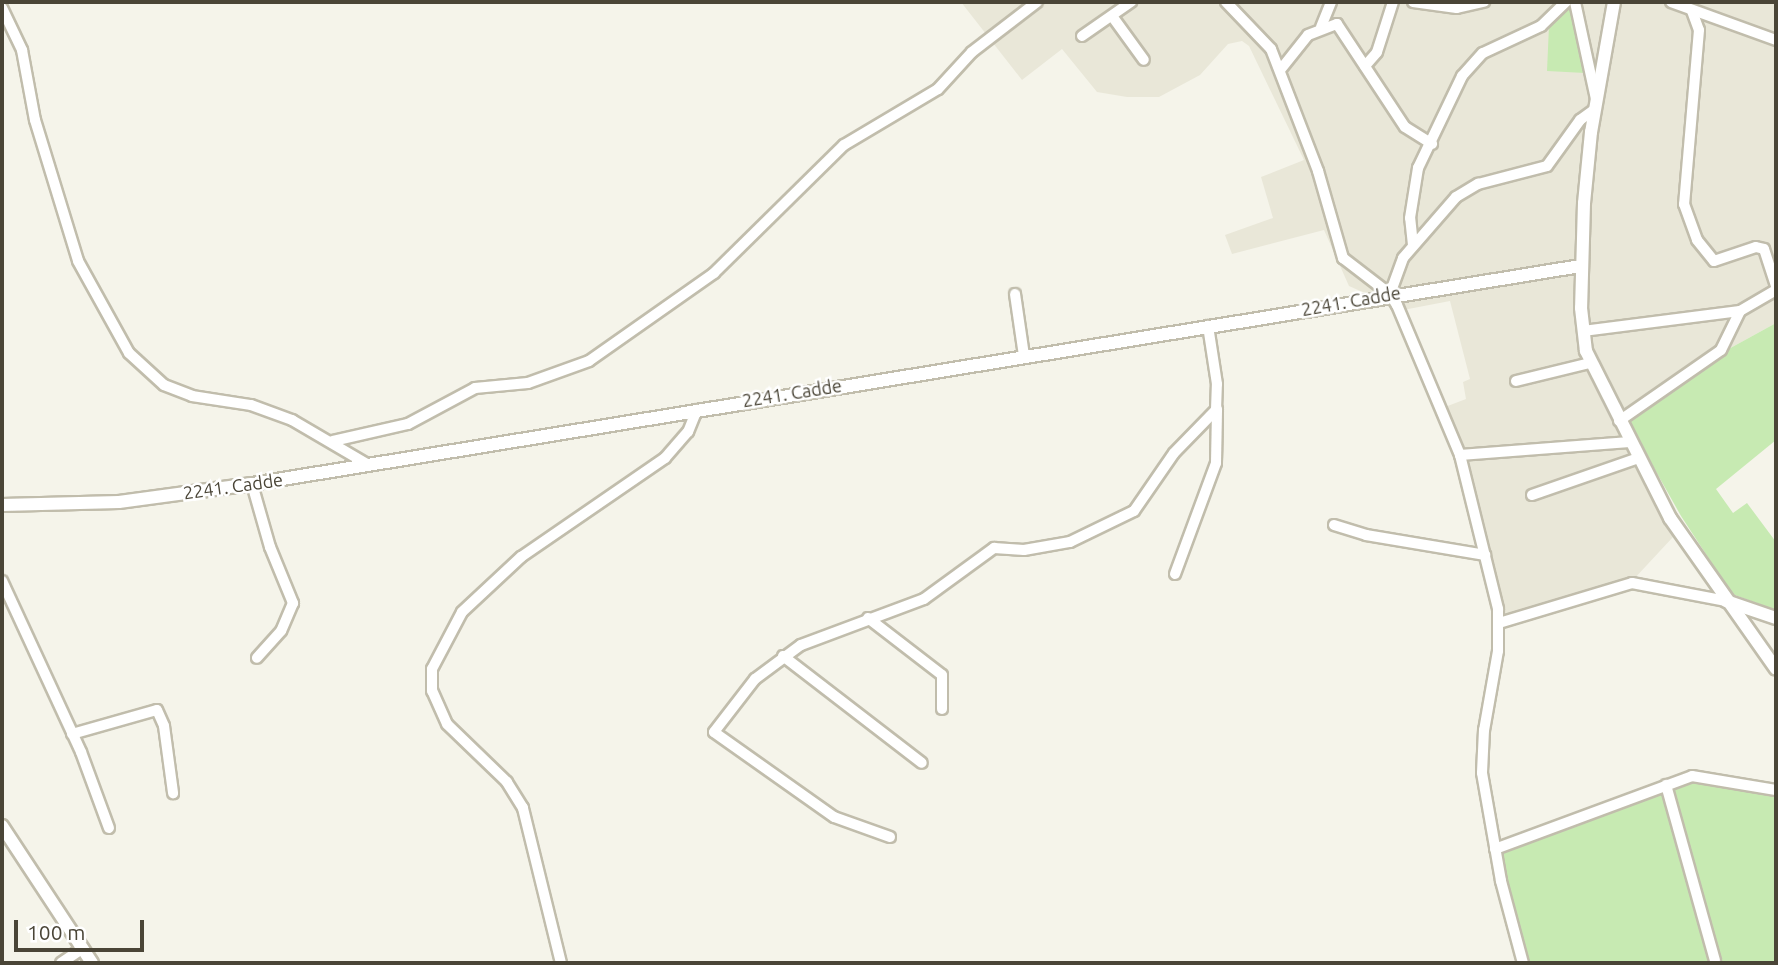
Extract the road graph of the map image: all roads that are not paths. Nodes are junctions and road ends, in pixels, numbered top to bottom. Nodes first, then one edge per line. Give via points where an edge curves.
1 (1037, 2) edge
2 (1131, 2) edge
3 (1226, 2) edge
4 (1331, 2) edge
5 (1393, 2) edge
6 (1413, 2) edge
7 (1484, 2) edge
8 (1566, 2) edge
9 (1575, 2) edge
10 (1614, 2) edge
11 (1671, 2) edge
12 (2, 8) edge
13 (1692, 11) junction
14 (1112, 16) junction
15 (1321, 27) junction
16 (1082, 36) dead end
17 (1776, 40) edge
18 (1144, 61) dead end
19 (1365, 66) junction
20 (1281, 69) junction
21 (1595, 104) junction
22 (1432, 144) junction
23 (1413, 245) junction
24 (1581, 266) junction
25 (1776, 288) edge
26 (1015, 294) dead end
27 (1390, 295) junction
28 (1740, 311) junction
29 (1208, 326) junction
30 (1583, 331) junction
31 (1024, 356) junction
32 (1590, 363) junction
33 (1516, 381) dead end
34 (1217, 405) junction
35 (697, 410) junction
36 (1619, 421) junction
37 (333, 441) junction
38 (1630, 442) junction
39 (1460, 455) junction
40 (1638, 458) junction
41 (367, 464) junction
42 (253, 484) junction
43 (1532, 495) dead end
44 (2, 505) edge
45 (1334, 525) dead end
46 (1485, 555) junction
47 (1175, 574) dead end
48 (2, 581) edge
49 (1726, 601) junction
50 (868, 618) junction
51 (1776, 618) edge
52 (1499, 623) junction
53 (783, 656) junction
54 (257, 657) dead end
55 (1776, 669) edge
56 (942, 709) dead end
57 (72, 734) junction
58 (922, 763) dead end
59 (1666, 785) junction
60 (1776, 790) edge
61 (173, 793) dead end
62 (2, 826) edge
63 (109, 828) dead end
64 (890, 837) dead end
65 (6, 844) edge
66 (1495, 849) junction
67 (82, 949) junction
68 (1715, 960) dead end
69 (61, 963) edge
70 (92, 963) edge
71 (561, 963) edge
72 (1523, 963) edge

1 - 37 street via 972,52 938,89 844,145 721,268 589,360 543,379 475,388 408,424
2 - 14 street
3 - 20 street via 1271,49
4 - 15 street
5 - 19 street via 1377,52
6 - 7 street via 1457,8
8 - 22 street via 1541,26 1476,59 1462,76
9 - 21 street
10 - 21 street
11 - 13 street
12 - 37 street via 22,50 35,120 78,261 129,353 164,384 192,396 251,405
13 - 17 street
13 - 25 street via 1699,30 1684,204 1697,240 1714,261 1756,247 1763,249
14 - 16 street
14 - 18 street
15 - 19 street via 1343,27
15 - 20 street via 1308,35
19 - 22 street via 1405,127
20 - 27 street via 1343,258
21 - 23 street via 1547,166 1468,188
21 - 24 street
22 - 23 street via 1418,168 1413,190
23 - 27 street
24 - 27 street, 2241. Cadde
24 - 30 street
25 - 28 street
26 - 31 street
27 - 29 street, 2241. Cadde
27 - 39 street
28 - 30 street
28 - 36 street via 1721,350
29 - 31 street, 2241. Cadde
29 - 34 street
30 - 32 street
31 - 35 street, 2241. Cadde
32 - 33 street
32 - 36 street
34 - 47 street via 1216,463
34 - 50 street via 1210,420 1168,461 1140,506 1126,516 1070,542 1024,550 994,548 923,599
35 - 41 street, 2241. Cadde
35 - 71 street via 688,432 665,458 526,553 462,612 432,669 432,691 447,724 507,782 523,808
36 - 38 street
37 - 41 street
38 - 39 street
38 - 40 street
39 - 46 street
40 - 43 street
40 - 49 street via 1686,545
41 - 42 street, 2241. Cadde
42 - 44 street, 2241. Cadde via 119,502
42 - 54 street via 270,547 293,603 281,631
45 - 46 street
46 - 52 street
48 - 57 street
49 - 51 street
49 - 52 street via 1632,583
49 - 55 street
50 - 53 street
50 - 56 street via 942,675
52 - 66 street via 1482,760
53 - 58 street
53 - 64 street via 755,679 714,732 834,817
57 - 61 street via 157,710
57 - 63 street
59 - 60 street via 1701,775
59 - 66 street
59 - 68 street
62 - 65 street
65 - 67 street
66 - 72 street
67 - 69 street
67 - 70 street

